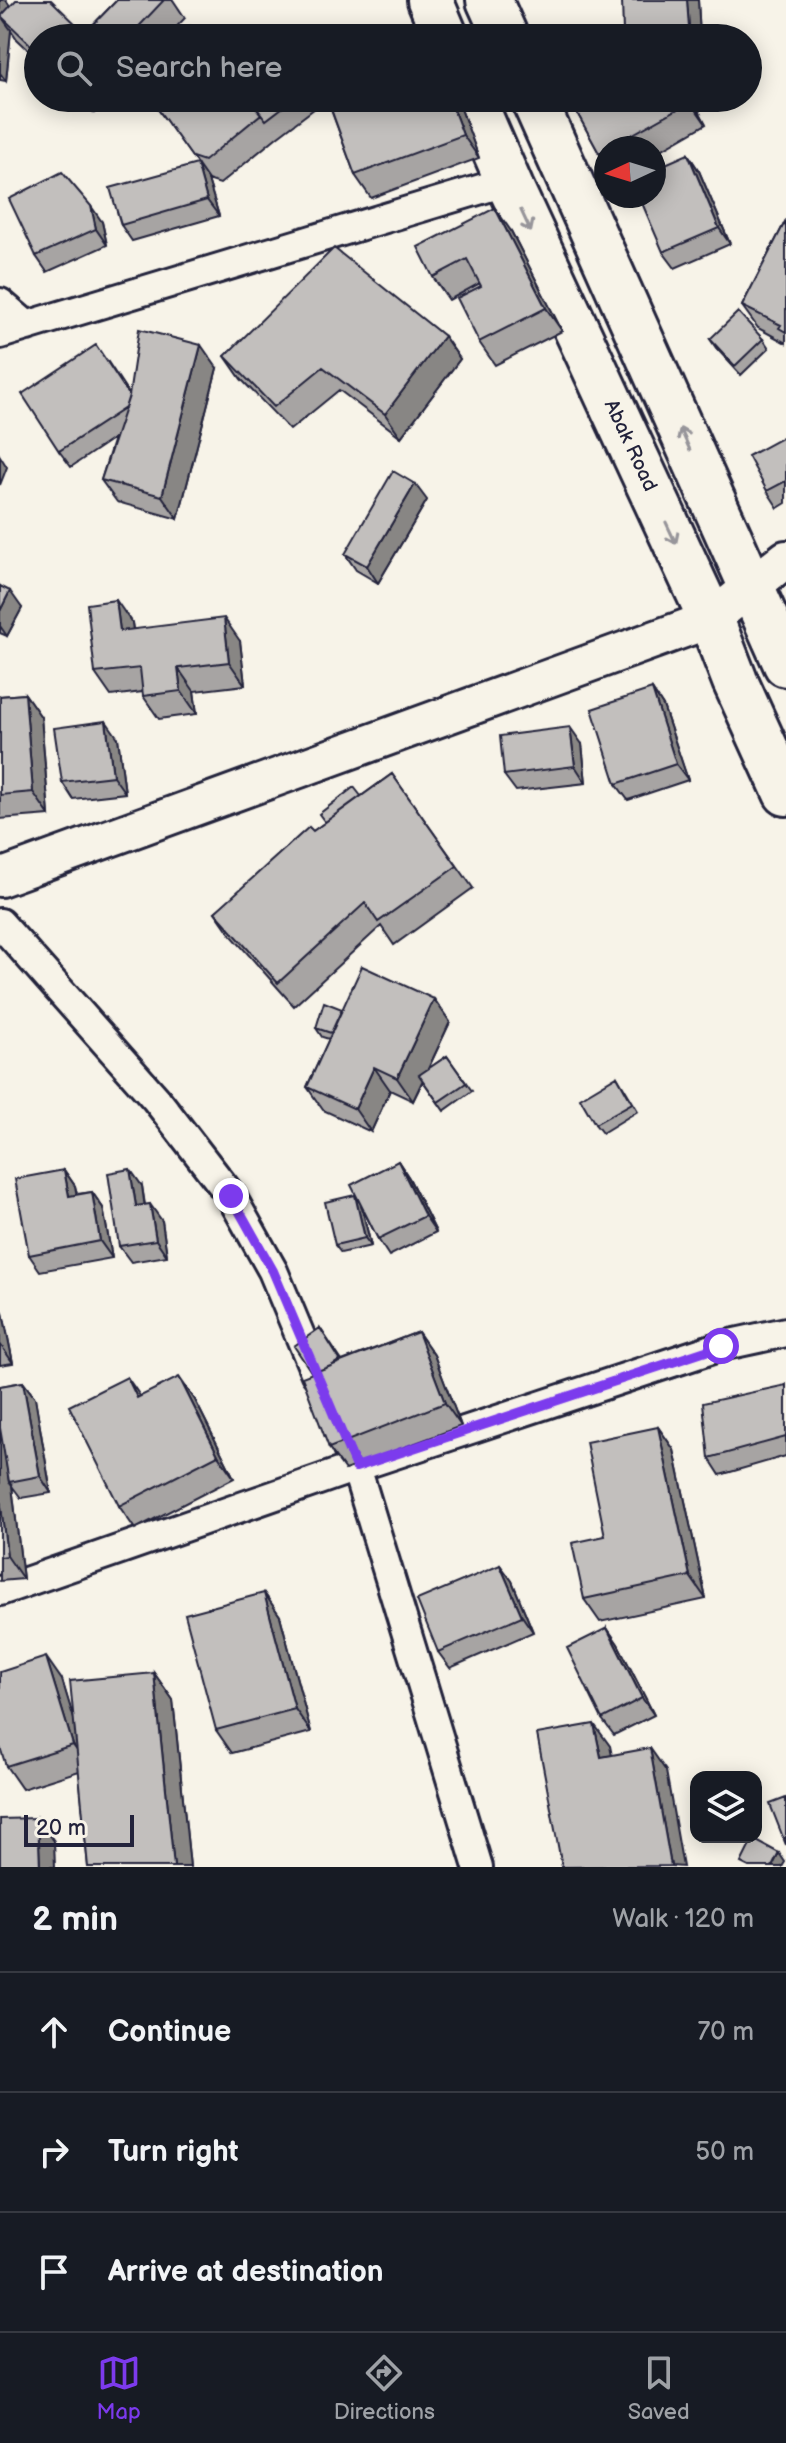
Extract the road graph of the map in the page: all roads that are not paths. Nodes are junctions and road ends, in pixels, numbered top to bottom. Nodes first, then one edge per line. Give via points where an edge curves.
1 (430, 0) edge
2 (489, 0) edge
3 (440, 24) edge
4 (500, 24) edge
5 (478, 112) edge
6 (539, 112) edge
7 (508, 181) junction
8 (0, 303) edge
9 (27, 326) junction
10 (0, 334) edge
11 (786, 559) edge
12 (750, 587) junction
13 (711, 619) junction
14 (786, 664) edge
15 (786, 793) edge
16 (0, 878) edge
17 (0, 923) edge
18 (786, 1332) edge
19 (356, 1467) junction
20 (0, 1591) edge
21 (478, 1867) edge

1 - 3 highway
2 - 4 highway
5 - 7 highway, Abak Road
12 -> 6 highway
7 - 9 street
7 -> 13 highway, Abak Road
8 - 9 street
9 - 10 street
11 - 12 street
12 - 13 street
12 - 14 highway
13 - 15 highway, Abak Road
13 - 16 street
17 - 19 street via 156,1099 231,1196 273,1271
18 - 19 street via 721,1346
19 - 20 street
19 - 21 street

